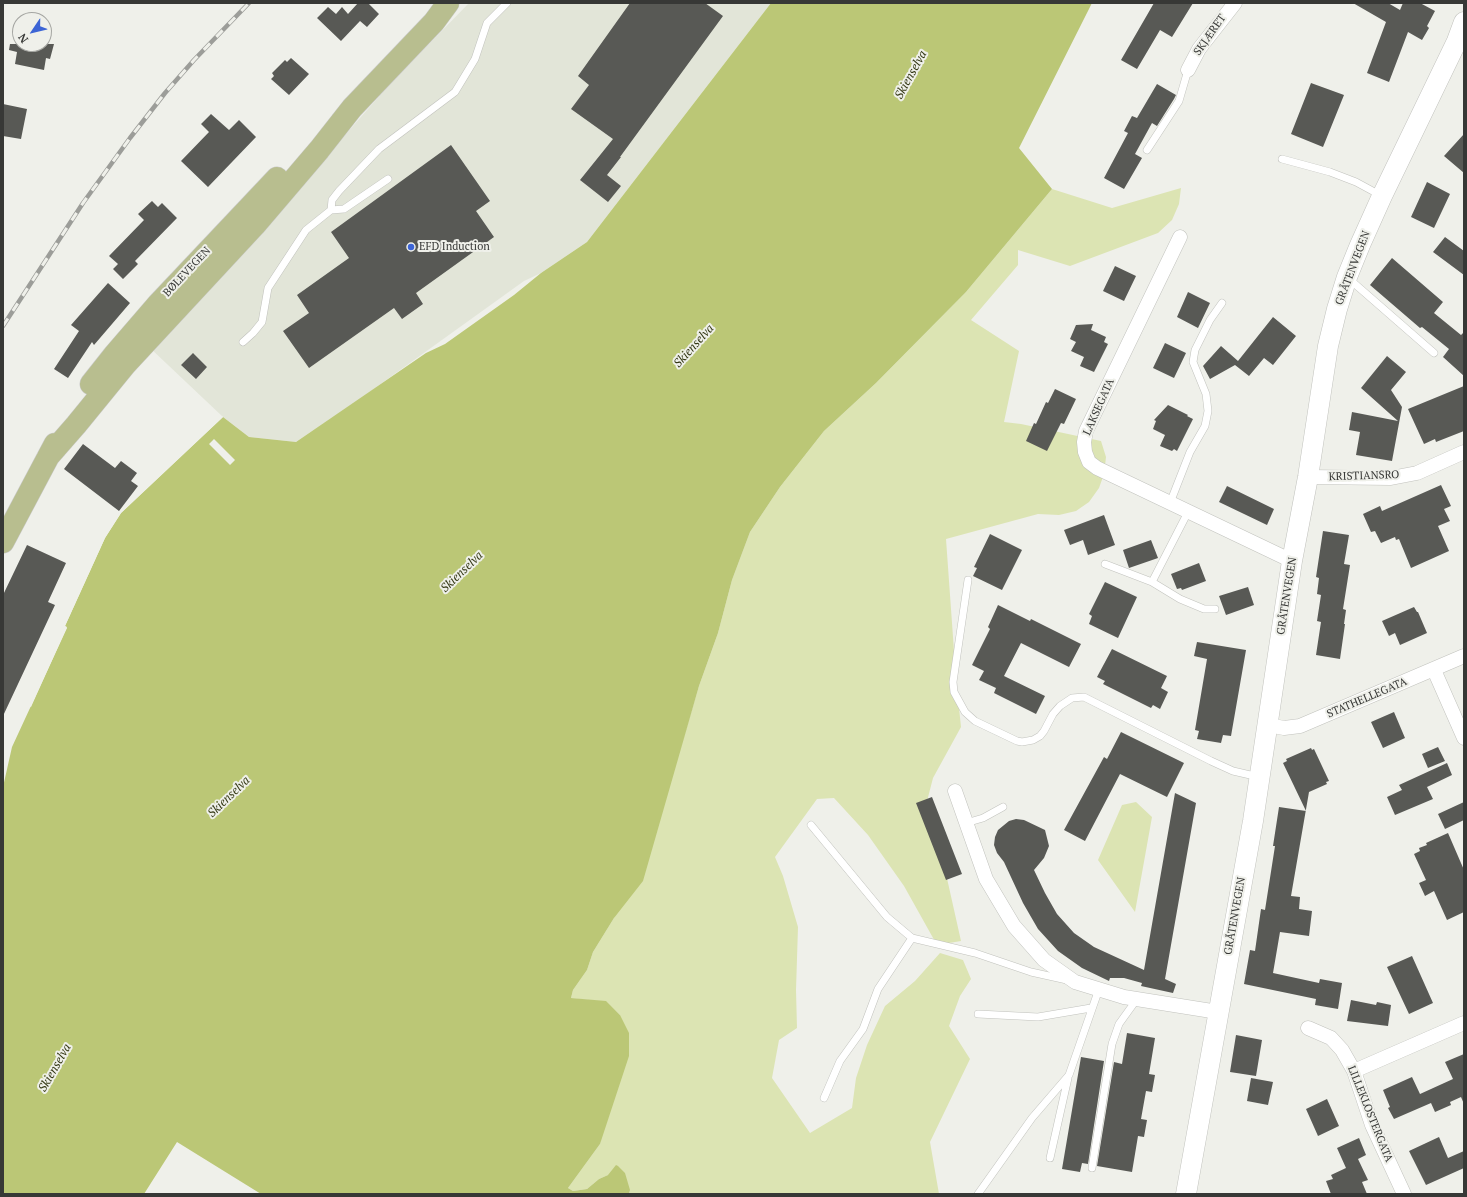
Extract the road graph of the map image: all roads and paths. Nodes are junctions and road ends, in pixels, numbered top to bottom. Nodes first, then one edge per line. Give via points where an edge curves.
1 (448, 3) edge
2 (460, 3) edge
3 (507, 3) edge
4 (1235, 3) edge
5 (434, 22) junction
6 (1464, 22) edge
7 (1461, 43) edge
8 (1188, 70) joint
9 (1146, 150) dead end
10 (1282, 159) dead end
11 (388, 179) dead end
12 (1382, 196) junction
13 (331, 210) junction
14 (1180, 237) dead end
15 (1347, 277) junction
16 (1222, 303) dead end
17 (244, 342) dead end
18 (1434, 353) dead end
19 (1464, 452) edge
20 (1308, 477) junction
21 (1170, 503) junction
22 (1188, 512) junction
23 (3, 542) edge
24 (1292, 561) junction
25 (1105, 564) dead end
26 (968, 580) dead end
27 (1152, 582) junction
28 (1214, 609) dead end
29 (1464, 656) edge
30 (1434, 670) junction
31 (1268, 725) junction
32 (1464, 738) edge
33 (1259, 777) junction
34 (955, 792) dead end
35 (1003, 807) dead end
36 (966, 823) junction
37 (811, 825) dead end
38 (912, 938) junction
39 (1075, 982) junction
40 (1099, 989) junction
41 (1137, 999) junction
42 (1091, 1008) junction
43 (1218, 1012) junction
44 (978, 1014) dead end
45 (1464, 1023) edge
46 (1308, 1028) dead end
47 (1354, 1071) junction
48 (1069, 1075) junction
49 (824, 1098) dead end
50 (1050, 1158) dead end
51 (1092, 1168) dead end
52 (978, 1194) edge
53 (1186, 1194) edge
54 (1404, 1194) edge

1 - 5 main road, BØLEVEGEN
2 - 5 main road, BØLEVEGEN
3 - 13 lane via 487,23 475,59 455,92 379,148 332,200
4 - 8 street, SKJÆRET via 1199,48
5 - 23 main road, BØLEVEGEN via 352,108 312,142 238,226 183,276 114,354 67,419
6 - 7 street, GRÅTENVEGEN
7 - 12 street, GRÅTENVEGEN
8 - 9 lane via 1179,101
10 - 12 lane via 1330,172
11 - 13 lane via 344,209
12 - 15 street, GRÅTENVEGEN
13 - 17 lane via 306,230 268,288 262,322
14 - 21 street, LAKSEGATA via 1086,431 1084,442 1089,462 1097,468
15 - 18 lane
15 - 20 street, GRÅTENVEGEN via 1328,346
16 - 21 lane via 1195,350 1193,362 1206,394 1208,411 1204,426 1190,452
19 - 20 street, KRISTIANSRO via 1417,473 1391,478
20 - 24 street, GRÅTENVEGEN
21 - 22 street, LAKSEGATA
22 - 24 street, LAKSEGATA
22 - 27 lane
24 - 31 street, GRÅTENVEGEN
25 - 27 lane
26 - 33 lane via 953,682 954,692 964,712 975,721 1017,741 1033,740 1044,731 1060,706 1072,698 1084,697 1211,761 1239,773
27 - 28 lane via 1180,599 1204,609
29 - 30 street, STATHELLEGATA
30 - 31 street, STATHELLEGATA via 1300,726 1284,728
30 - 32 street
31 - 33 street, GRÅTENVEGEN
33 - 43 street, GRÅTENVEGEN
34 - 36 street
35 - 36 lane via 983,818
36 - 39 street via 986,879 1014,926 1044,960
37 - 38 lane via 887,917
38 - 39 lane
38 - 49 lane via 878,989 863,1029 840,1062
39 - 40 street
40 - 41 street
40 - 42 lane
41 - 43 street
41 - 51 lane via 1119,1024 1112,1044
42 - 44 lane via 1038,1017
42 - 48 lane
43 - 53 street, GRÅTENVEGEN
45 - 47 street
46 - 47 street, LILLEKLOSTERGATA via 1331,1038 1342,1050
47 - 54 street, LILLEKLOSTERGATA via 1372,1125
48 - 50 lane
48 - 52 lane via 1032,1118

